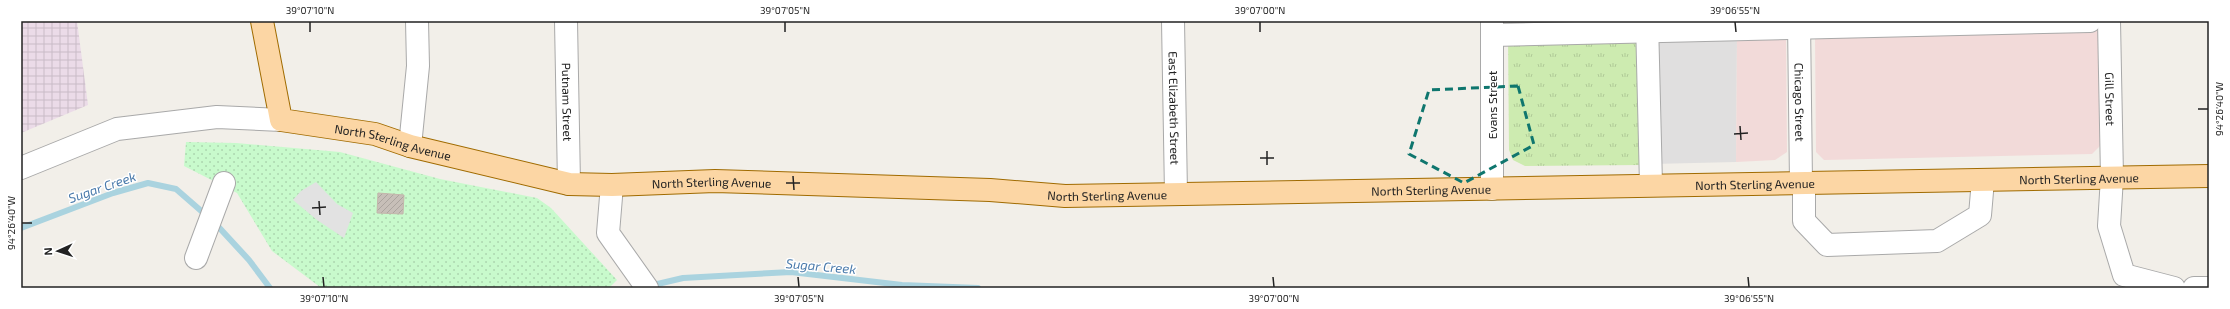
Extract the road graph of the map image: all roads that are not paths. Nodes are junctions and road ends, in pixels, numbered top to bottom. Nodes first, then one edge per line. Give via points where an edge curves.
1 (262, 21) edge
2 (417, 21) edge
3 (566, 21) edge
4 (1173, 21) edge
5 (2090, 21) edge
6 (2110, 21) edge
7 (1957, 22) edge
8 (1799, 24) edge
9 (1647, 26) edge
10 (1492, 28) edge
11 (281, 120) junction
12 (410, 146) junction
13 (21, 168) edge
14 (2209, 176) edge
15 (2112, 177) junction
16 (1983, 180) junction
17 (224, 183) dead end
18 (1802, 183) junction
19 (569, 184) junction
20 (612, 185) junction
21 (1651, 185) junction
22 (1492, 189) junction
23 (1176, 194) junction
24 (197, 255) dead end
25 (647, 288) edge
26 (2174, 288) edge
27 (2194, 288) edge
28 (2209, 288) edge

1 - 11 main road
2 - 12 street via 418,66
3 - 19 street, Putnam Street
4 - 23 street, East Elizabeth Street
5 - 7 street
6 - 15 street, Gill Street
7 - 8 street
8 - 9 street
8 - 18 street, Chicago Street
9 - 10 street
9 - 21 street
10 - 22 street, Evans Street
11 - 12 main road, North Sterling Avenue via 375,134
11 - 13 street, North Sterling Avenue via 217,117 117,129
12 - 19 main road, North Sterling Avenue
14 - 15 main road, North Sterling Avenue
15 - 16 main road, North Sterling Avenue
15 - 26 street, Gill Street via 2109,226 2124,275
16 - 18 main road, North Sterling Avenue
16 - 18 street, Chicago Street via 1980,215 1937,241 1827,245 1804,221
17 - 24 street
18 - 21 main road, North Sterling Avenue
19 - 20 main road, North Sterling Avenue
20 - 23 main road, North Sterling Avenue via 715,181 990,190 1065,196
20 - 25 street via 608,232
21 - 22 main road, North Sterling Avenue
22 - 23 main road, North Sterling Avenue
27 - 28 street

